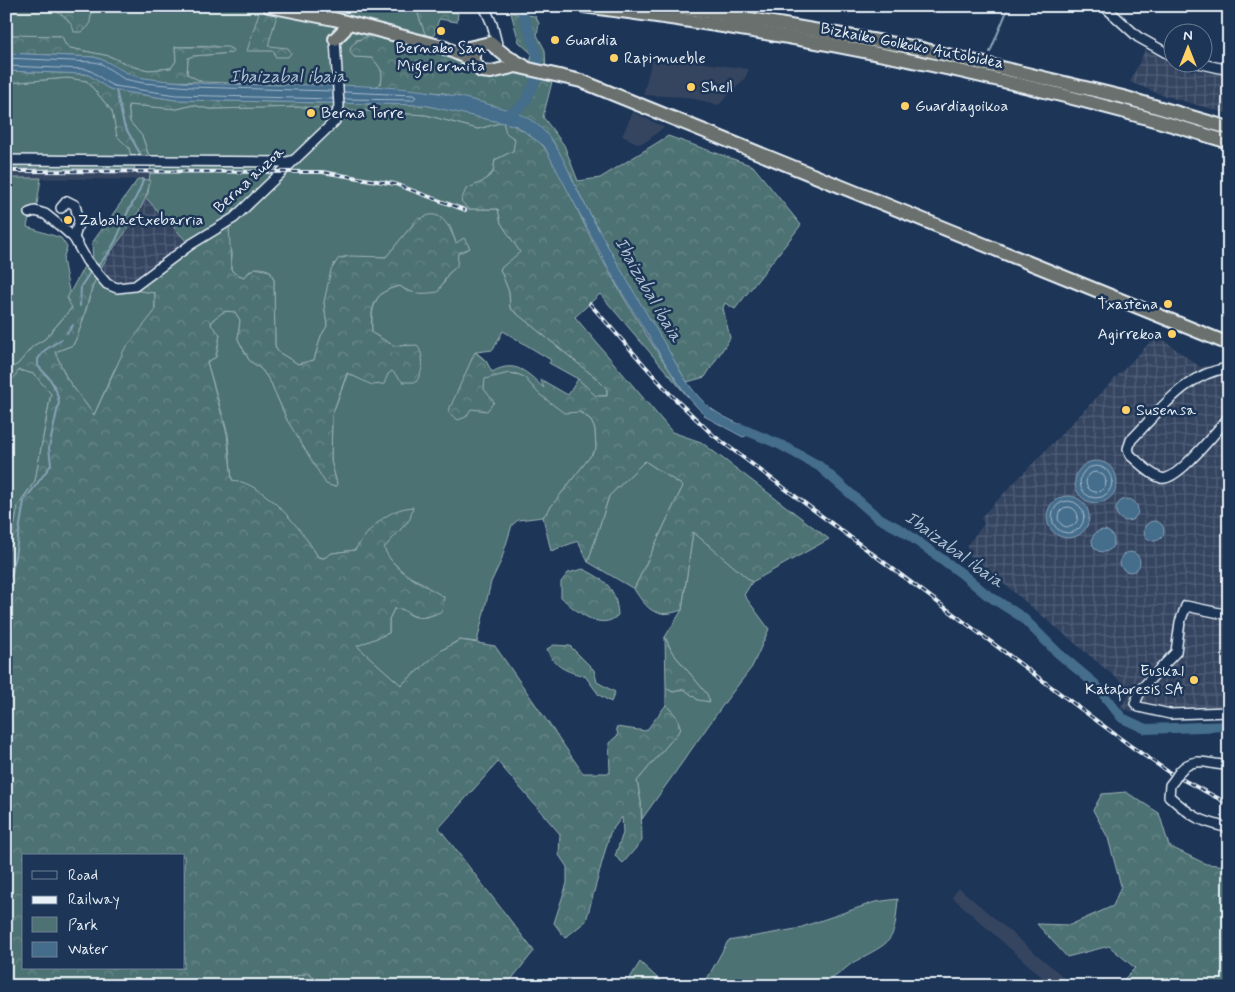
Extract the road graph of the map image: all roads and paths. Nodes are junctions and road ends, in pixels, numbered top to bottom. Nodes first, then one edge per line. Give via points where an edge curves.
1 (269, 6) edge
2 (484, 6) edge
3 (584, 6) edge
4 (675, 6) edge
5 (1104, 6) edge
6 (313, 14) junction
7 (489, 19) junction
8 (339, 27) junction
9 (372, 29) junction
10 (335, 39) joint
11 (481, 45) junction
12 (444, 47) junction
13 (499, 50) junction
14 (1162, 51) edge
15 (472, 60) junction
16 (1212, 66) edge
17 (526, 67) junction
18 (495, 70) junction
19 (1229, 70) edge
20 (1229, 128) edge
21 (1229, 142) edge
22 (296, 158) junction
23 (6, 160) edge
24 (61, 208) dead end
25 (30, 213) dead end
26 (74, 238) junction
27 (1229, 344) edge
28 (1229, 368) edge
29 (1229, 417) edge
30 (1229, 615) edge
31 (1229, 712) edge
32 (1229, 765) edge
33 (1229, 828) edge

1 - 6 highway
2 - 7 street
3 - 21 highway, Bizkaiko Golkoko Autobidea via 674,18 918,63 1093,102
4 - 20 highway, Bizkaiko Golkoko Autobidea via 918,48 1123,97
5 - 14 street via 1138,37
6 - 8 highway
6 - 9 highway
7 - 11 street via 490,30
7 - 13 street
8 - 9 highway
8 - 10 highway
9 - 12 highway
10 - 22 street, Berna auzoa via 339,106 335,121
11 - 12 highway
11 - 13 highway
11 - 15 highway
12 - 15 highway
13 - 17 highway
13 - 18 highway via 501,62
15 - 18 highway via 481,71
16 - 19 street
17 - 18 highway
17 - 27 highway via 581,81
22 - 23 street via 288,162
22 - 26 street, Berna auzoa via 234,218 190,244 135,286 127,288 107,284 87,261
24 - 26 street via 67,201 75,205 79,221
25 - 26 street via 45,214
28 - 29 street via 1203,374 1183,386 1132,440 1128,449 1130,455 1162,478 1170,478
30 - 31 street via 1186,606 1176,652 1142,688 1136,703 1139,707 1170,714
32 - 33 street, bridge via 1190,763 1170,785 1169,796 1193,817

